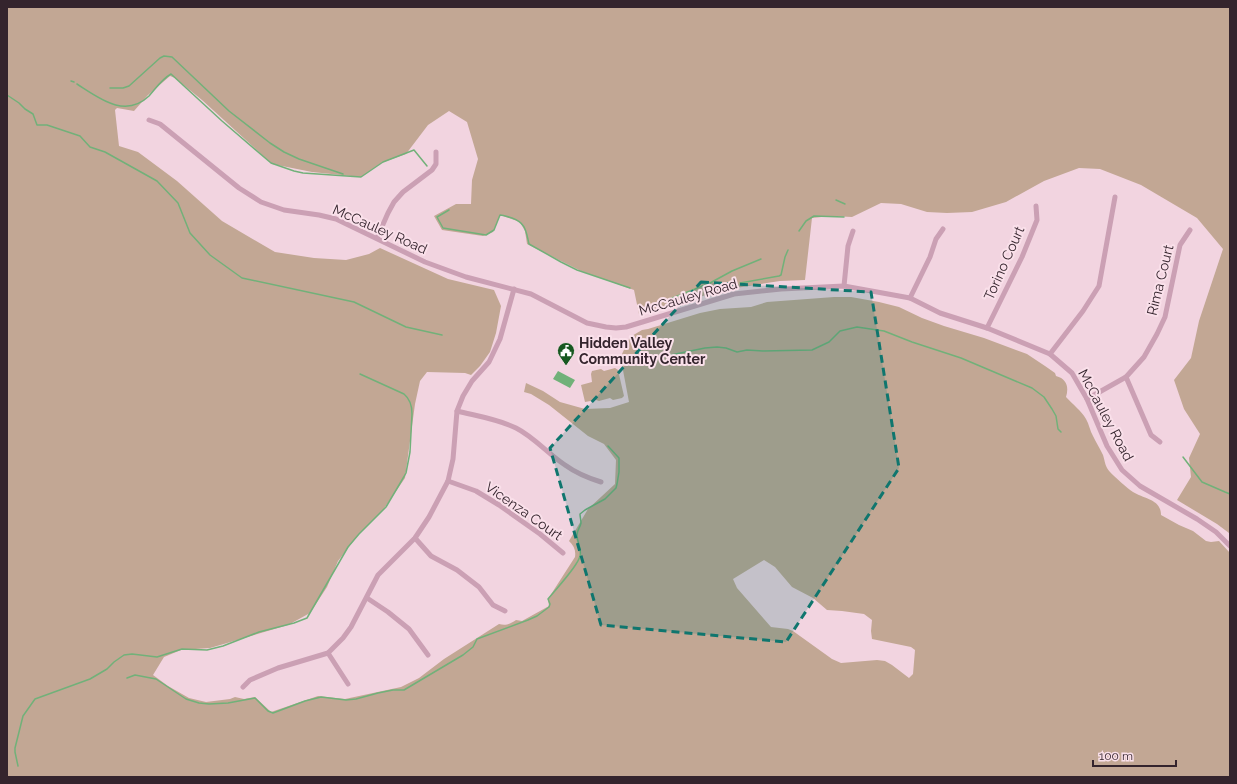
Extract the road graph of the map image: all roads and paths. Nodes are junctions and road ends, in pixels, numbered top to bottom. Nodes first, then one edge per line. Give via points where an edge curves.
1 (149, 120) dead end
2 (436, 152) dead end
3 (1115, 198) dead end
4 (1036, 206) dead end
5 (943, 229) dead end
6 (853, 230) dead end
7 (1190, 230) dead end
8 (377, 238) junction
9 (844, 286) junction
10 (514, 289) junction
11 (910, 298) junction
12 (987, 328) junction
13 (1050, 354) junction
14 (1126, 378) junction
15 (1087, 399) junction
16 (457, 411) junction
17 (1160, 442) dead end
18 (448, 481) junction
19 (601, 482) dead end
20 (415, 538) junction
21 (1230, 546) edge
22 (563, 552) dead end
23 (368, 598) junction
24 (505, 611) dead end
25 (328, 653) junction
26 (428, 655) dead end
27 (348, 684) dead end
28 (243, 687) dead end

1 - 8 street, McCauley Road via 160,124 238,188 260,202 284,210 336,219
2 - 8 street via 436,164 432,170 394,202
3 - 13 street via 1099,286
4 - 12 street, Torino Court via 1037,220
5 - 11 street via 936,239
6 - 9 street via 848,246
7 - 14 street, Rima Court via 1180,245 1165,317 1144,357
8 - 10 street, McCauley Road via 445,270
9 - 10 street, McCauley Road via 734,294 641,323 616,328 587,323 531,294
9 - 11 street, McCauley Road
10 - 16 street via 500,339 489,362 463,396
11 - 12 street, McCauley Road via 940,313
12 - 13 street, McCauley Road
13 - 15 street, McCauley Road via 1072,373
14 - 15 street, Rima Court
14 - 17 street via 1152,435
15 - 21 street, McCauley Road via 1107,446 1122,470 1140,486 1216,532
16 - 18 street via 453,459
16 - 19 street via 493,419 516,428 565,465 585,477
18 - 20 street
18 - 22 street, Vicenza Court via 476,491
20 - 23 street via 378,575
20 - 24 street via 431,556 457,570 479,587 493,605
23 - 25 street via 351,627
23 - 26 street via 409,629
25 - 27 street
25 - 28 street via 278,668 250,680

